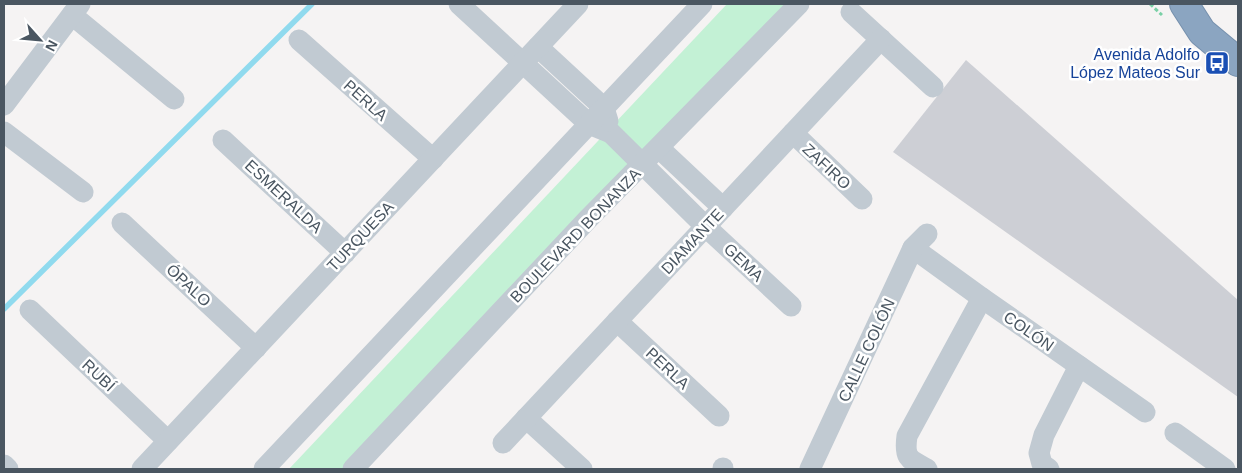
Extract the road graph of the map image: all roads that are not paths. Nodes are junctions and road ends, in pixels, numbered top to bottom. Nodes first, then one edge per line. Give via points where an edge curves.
1 (459, 4) edge
2 (578, 4) edge
3 (702, 4) edge
4 (800, 4) edge
5 (1184, 4) edge
6 (1194, 4) edge
7 (76, 10) edge
8 (851, 12) dead end
9 (882, 39) junction
10 (1238, 39) edge
11 (299, 40) dead end
12 (538, 47) junction
13 (1238, 62) edge
14 (523, 63) junction
15 (933, 87) dead end
16 (174, 98) dead end
17 (4, 105) edge
18 (604, 108) junction
19 (588, 124) junction
20 (4, 132) edge
21 (611, 133) junction
22 (793, 134) junction
23 (224, 140) dead end
24 (658, 148) junction
25 (432, 159) junction
26 (642, 164) junction
27 (83, 192) dead end
28 (862, 198) dead end
29 (723, 208) junction
30 (122, 223) dead end
31 (706, 227) junction
32 (920, 241) joint
33 (345, 253) junction
34 (982, 298) junction
35 (791, 306) dead end
36 (30, 310) dead end
37 (617, 321) junction
38 (256, 348) junction
39 (1079, 366) junction
40 (1145, 412) dead end
41 (718, 416) dead end
42 (526, 418) junction
43 (1175, 433) dead end
44 (168, 441) junction
45 (503, 443) dead end
46 (1200, 462) edge
47 (4, 465) edge
48 (8, 469) edge
49 (142, 469) edge
50 (264, 469) edge
51 (353, 469) edge
52 (582, 469) edge
53 (810, 469) edge
54 (927, 469) edge
55 (1049, 469) edge
56 (1225, 469) edge

1 - 14 street, GEMA
2 - 12 street, TURQUESA
3 - 18 street
4 - 24 street, BOULEVARD BONANZA
5 - 13 highway via 1202,32
6 - 10 highway
7 - 16 street
7 - 17 street
8 - 9 street
9 - 15 street
9 - 22 street, DIAMANTE
11 - 25 street, PERLA
12 - 14 street, TURQUESA
12 - 18 street
14 - 19 street, GEMA
14 - 25 street, TURQUESA
18 - 19 street
18 - 21 street, GEMA
19 - 21 street, GEMA
19 - 50 street
20 - 27 street
21 - 26 street, GEMA
22 - 28 street, ZAFIRO
22 - 29 street, DIAMANTE
23 - 33 street, ESMERALDA
24 - 26 street, BOULEVARD BONANZA
24 - 29 street
25 - 33 street, TURQUESA
26 - 31 street, GEMA
26 - 51 street, BOULEVARD BONANZA
29 - 31 street, DIAMANTE
30 - 38 street, ÓPALO
31 - 35 street, GEMA
31 - 37 street, DIAMANTE
32 - 34 street, COLÓN
32 - 53 street, CALLE COLÓN
33 - 38 street, TURQUESA
34 - 39 street, COLÓN
34 - 54 street via 907,436 905,449 911,461
36 - 44 street, RUBÍ
37 - 41 street, PERLA
37 - 42 street, DIAMANTE
38 - 44 street, TURQUESA
39 - 40 street, COLÓN
39 - 55 street via 1044,435 1039,453 1042,464
42 - 45 street, DIAMANTE
42 - 52 street
43 - 46 street
44 - 49 street, TURQUESA
46 - 56 street
47 - 48 street

